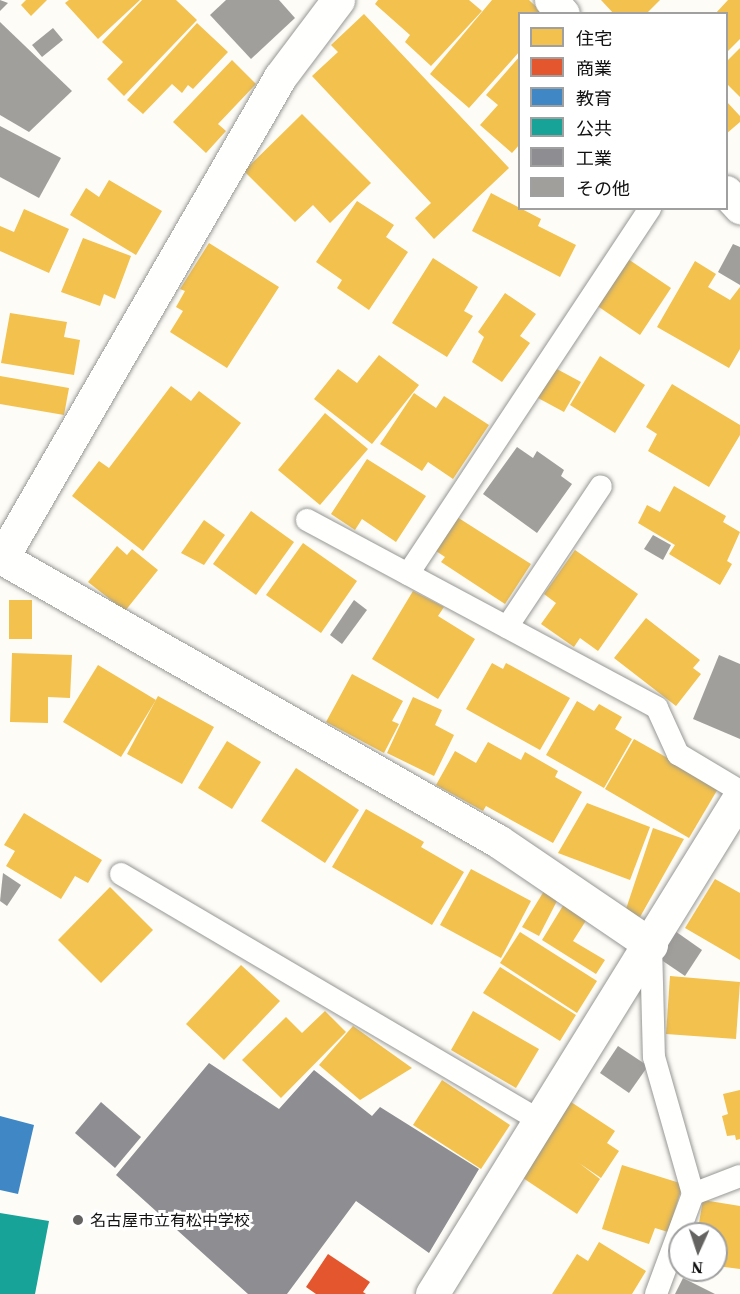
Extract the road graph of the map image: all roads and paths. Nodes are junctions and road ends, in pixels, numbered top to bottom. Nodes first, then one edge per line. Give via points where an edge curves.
1 (338, 0) edge
2 (551, 0) edge
3 (561, 12) edge
4 (728, 194) edge
5 (740, 207) edge
6 (649, 210) edge
7 (601, 486) dead end
8 (307, 520) dead end
9 (408, 574) junction
10 (507, 627) junction
11 (740, 791) edge
12 (740, 796) edge
13 (121, 874) dead end
14 (651, 945) junction
15 (542, 1122) junction
16 (740, 1176) edge
17 (693, 1194) junction
18 (432, 1294) edge
19 (656, 1294) edge

1 - 14 street via 280,77 2,558 498,842
2 - 3 street
4 - 5 street
6 - 9 lane
7 - 10 lane
8 - 9 lane
9 - 10 lane
10 - 11 lane via 657,708 678,754
12 - 14 street
13 - 15 lane
14 - 15 street
14 - 17 lane via 654,1057
15 - 18 street
16 - 17 lane
17 - 19 lane

